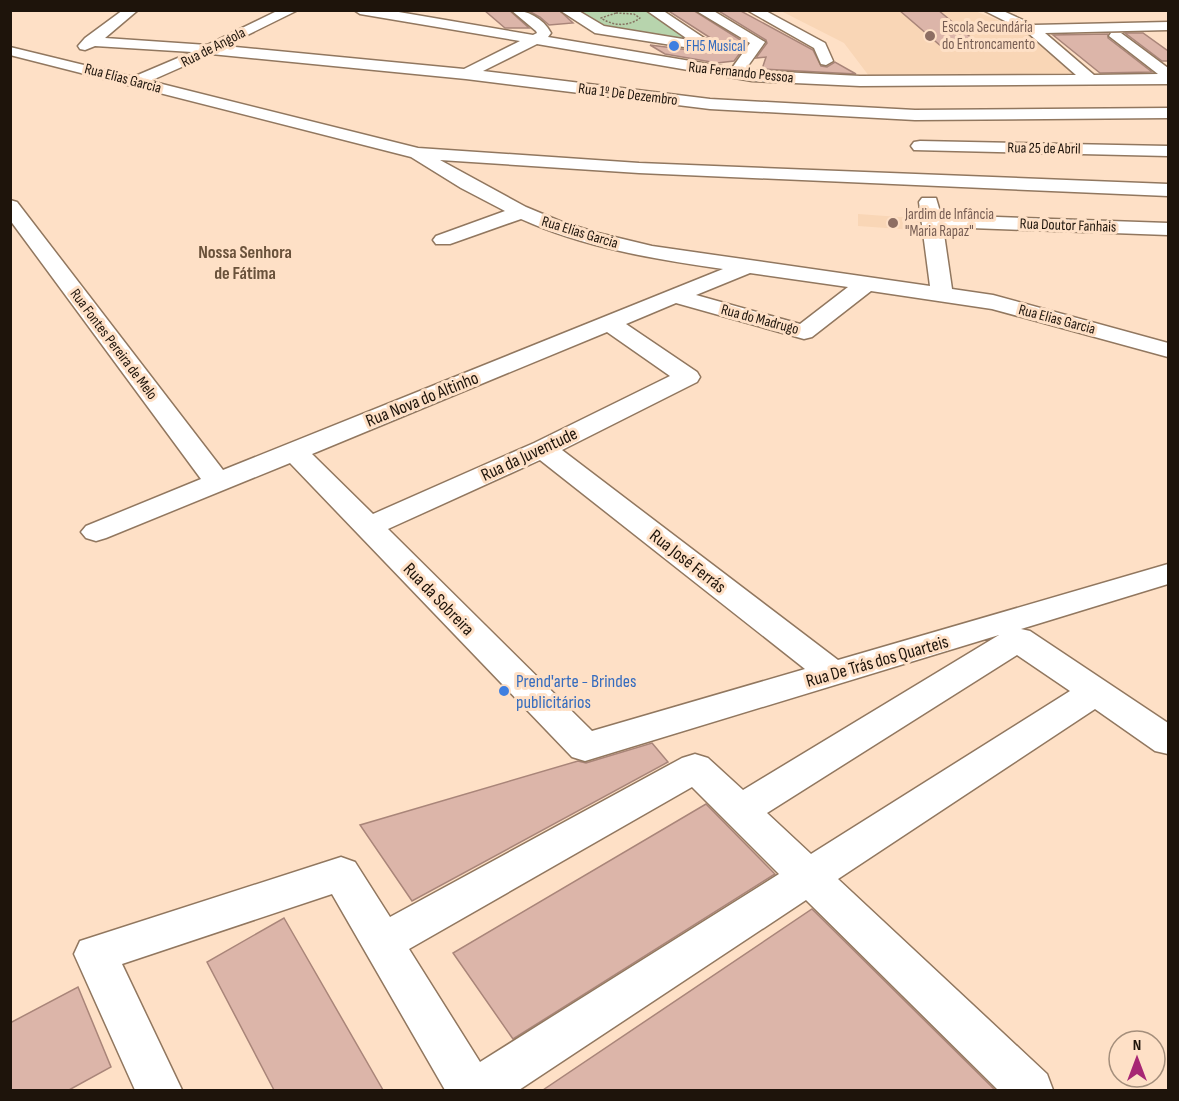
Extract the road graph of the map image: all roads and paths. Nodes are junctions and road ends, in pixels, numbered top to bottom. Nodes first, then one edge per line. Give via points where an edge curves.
1 (132, 10) edge
2 (292, 10) edge
3 (360, 10) edge
4 (632, 10) edge
5 (652, 10) edge
6 (701, 10) edge
7 (753, 10) edge
8 (989, 10) edge
9 (561, 12) edge
10 (521, 13) edge
11 (629, 13) dead end
12 (480, 15) dead end
13 (783, 26) junction
14 (1168, 26) edge
15 (1032, 29) junction
16 (474, 30) junction
17 (739, 32) junction
18 (1116, 36) dead end
19 (534, 40) junction
20 (90, 41) junction
21 (208, 49) junction
22 (10, 51) edge
23 (826, 61) dead end
24 (64, 63) junction
25 (466, 74) junction
26 (735, 74) junction
27 (1168, 77) edge
28 (1091, 80) junction
29 (1056, 81) junction
30 (134, 82) junction
31 (1091, 113) junction
32 (1168, 113) edge
33 (915, 115) junction
34 (920, 146) junction
35 (1124, 150) junction
36 (1168, 151) edge
37 (417, 153) junction
38 (926, 179) junction
39 (1159, 189) edge
40 (10, 206) edge
41 (522, 212) junction
42 (932, 220) junction
43 (1168, 228) edge
44 (443, 240) dead end
45 (748, 266) junction
46 (867, 284) junction
47 (942, 294) junction
48 (675, 296) junction
49 (609, 323) junction
50 (1168, 350) edge
51 (543, 449) junction
52 (294, 451) junction
53 (218, 482) junction
54 (369, 527) junction
55 (96, 532) dead end
56 (1168, 574) edge
57 (834, 674) junction
58 (1096, 691) junction
59 (1168, 741) edge
60 (585, 747) joint
61 (740, 811) junction
62 (808, 877) junction
63 (382, 943) junction
64 (159, 1090) edge
65 (471, 1090) edge
66 (479, 1090) edge
67 (1030, 1090) edge

1 - 20 street
2 - 21 street, Rua de Angola
3 - 16 street, Rua Fernando Pessoa
4 - 11 path
5 - 9 street via 706,44 600,30
6 - 17 street
7 - 13 street
8 - 15 street
9 - 10 street
10 - 19 street via 544,33
12 - 16 street via 487,24
13 - 17 street
13 - 23 street via 820,46
14 - 15 street
15 - 28 street
16 - 19 street, Rua Fernando Pessoa
17 - 26 street via 758,42
18 - 27 street
19 - 25 street
19 - 26 street, Rua Fernando Pessoa
20 - 21 street, Rua 1º De Dezembro
20 - 24 street
21 - 25 street, Rua 1º De Dezembro
21 - 30 street, Rua de Angola via 167,71
22 - 24 street, Rua Elias Garcia
24 - 30 street, Rua Elias Garcia
25 - 33 street, Rua 1º De Dezembro via 710,104
26 - 29 street, Rua Fernando Pessoa via 860,81
27 - 28 street, Rua Fernando Pessoa
28 - 29 street, Rua Fernando Pessoa
29 - 31 street
30 - 37 street, Rua Elias Garcia
31 - 32 street, Rua 1º De Dezembro
31 - 33 street, Rua 1º De Dezembro
33 - 34 street
34 - 35 street, Rua 25 de Abril
34 - 38 street
35 - 36 street, Rua 25 de Abril
35 - 39 street
37 - 38 street via 639,168
37 - 41 street, Rua Elias Garcia
38 - 39 street
38 - 42 street
40 - 53 street, Rua Fontes Pereira de Melo
41 - 44 street
41 - 45 street, Rua Elias Garcia via 557,227 652,252
42 - 43 street, Rua Doutor Fanhais
42 - 47 street
45 - 46 street, Rua Elias Garcia
45 - 48 street, Rua Nova do Altinho
46 - 47 street, Rua Elias Garcia
46 - 48 street, Rua do Madrugo via 804,332
47 - 50 street, Rua Elias Garcia via 1030,310
48 - 49 street, Rua Nova do Altinho
49 - 51 street, Rua da Juventude via 688,377
49 - 52 street, Rua Nova do Altinho
51 - 54 street, Rua da Juventude
51 - 57 street, Rua José Ferrás
52 - 53 street, Rua Nova do Altinho
52 - 54 street, Rua da Sobreira
53 - 55 street, Rua Nova do Altinho
54 - 60 street, Rua da Sobreira
56 - 57 street, Rua De Trás dos Quarteis
57 - 60 street, Rua De Trás dos Quarteis
58 - 59 street
58 - 61 street via 1018,639
58 - 62 street
61 - 62 street
61 - 63 street via 695,768
62 - 66 street
62 - 67 street
63 - 64 street via 341,874 95,954
63 - 65 street

